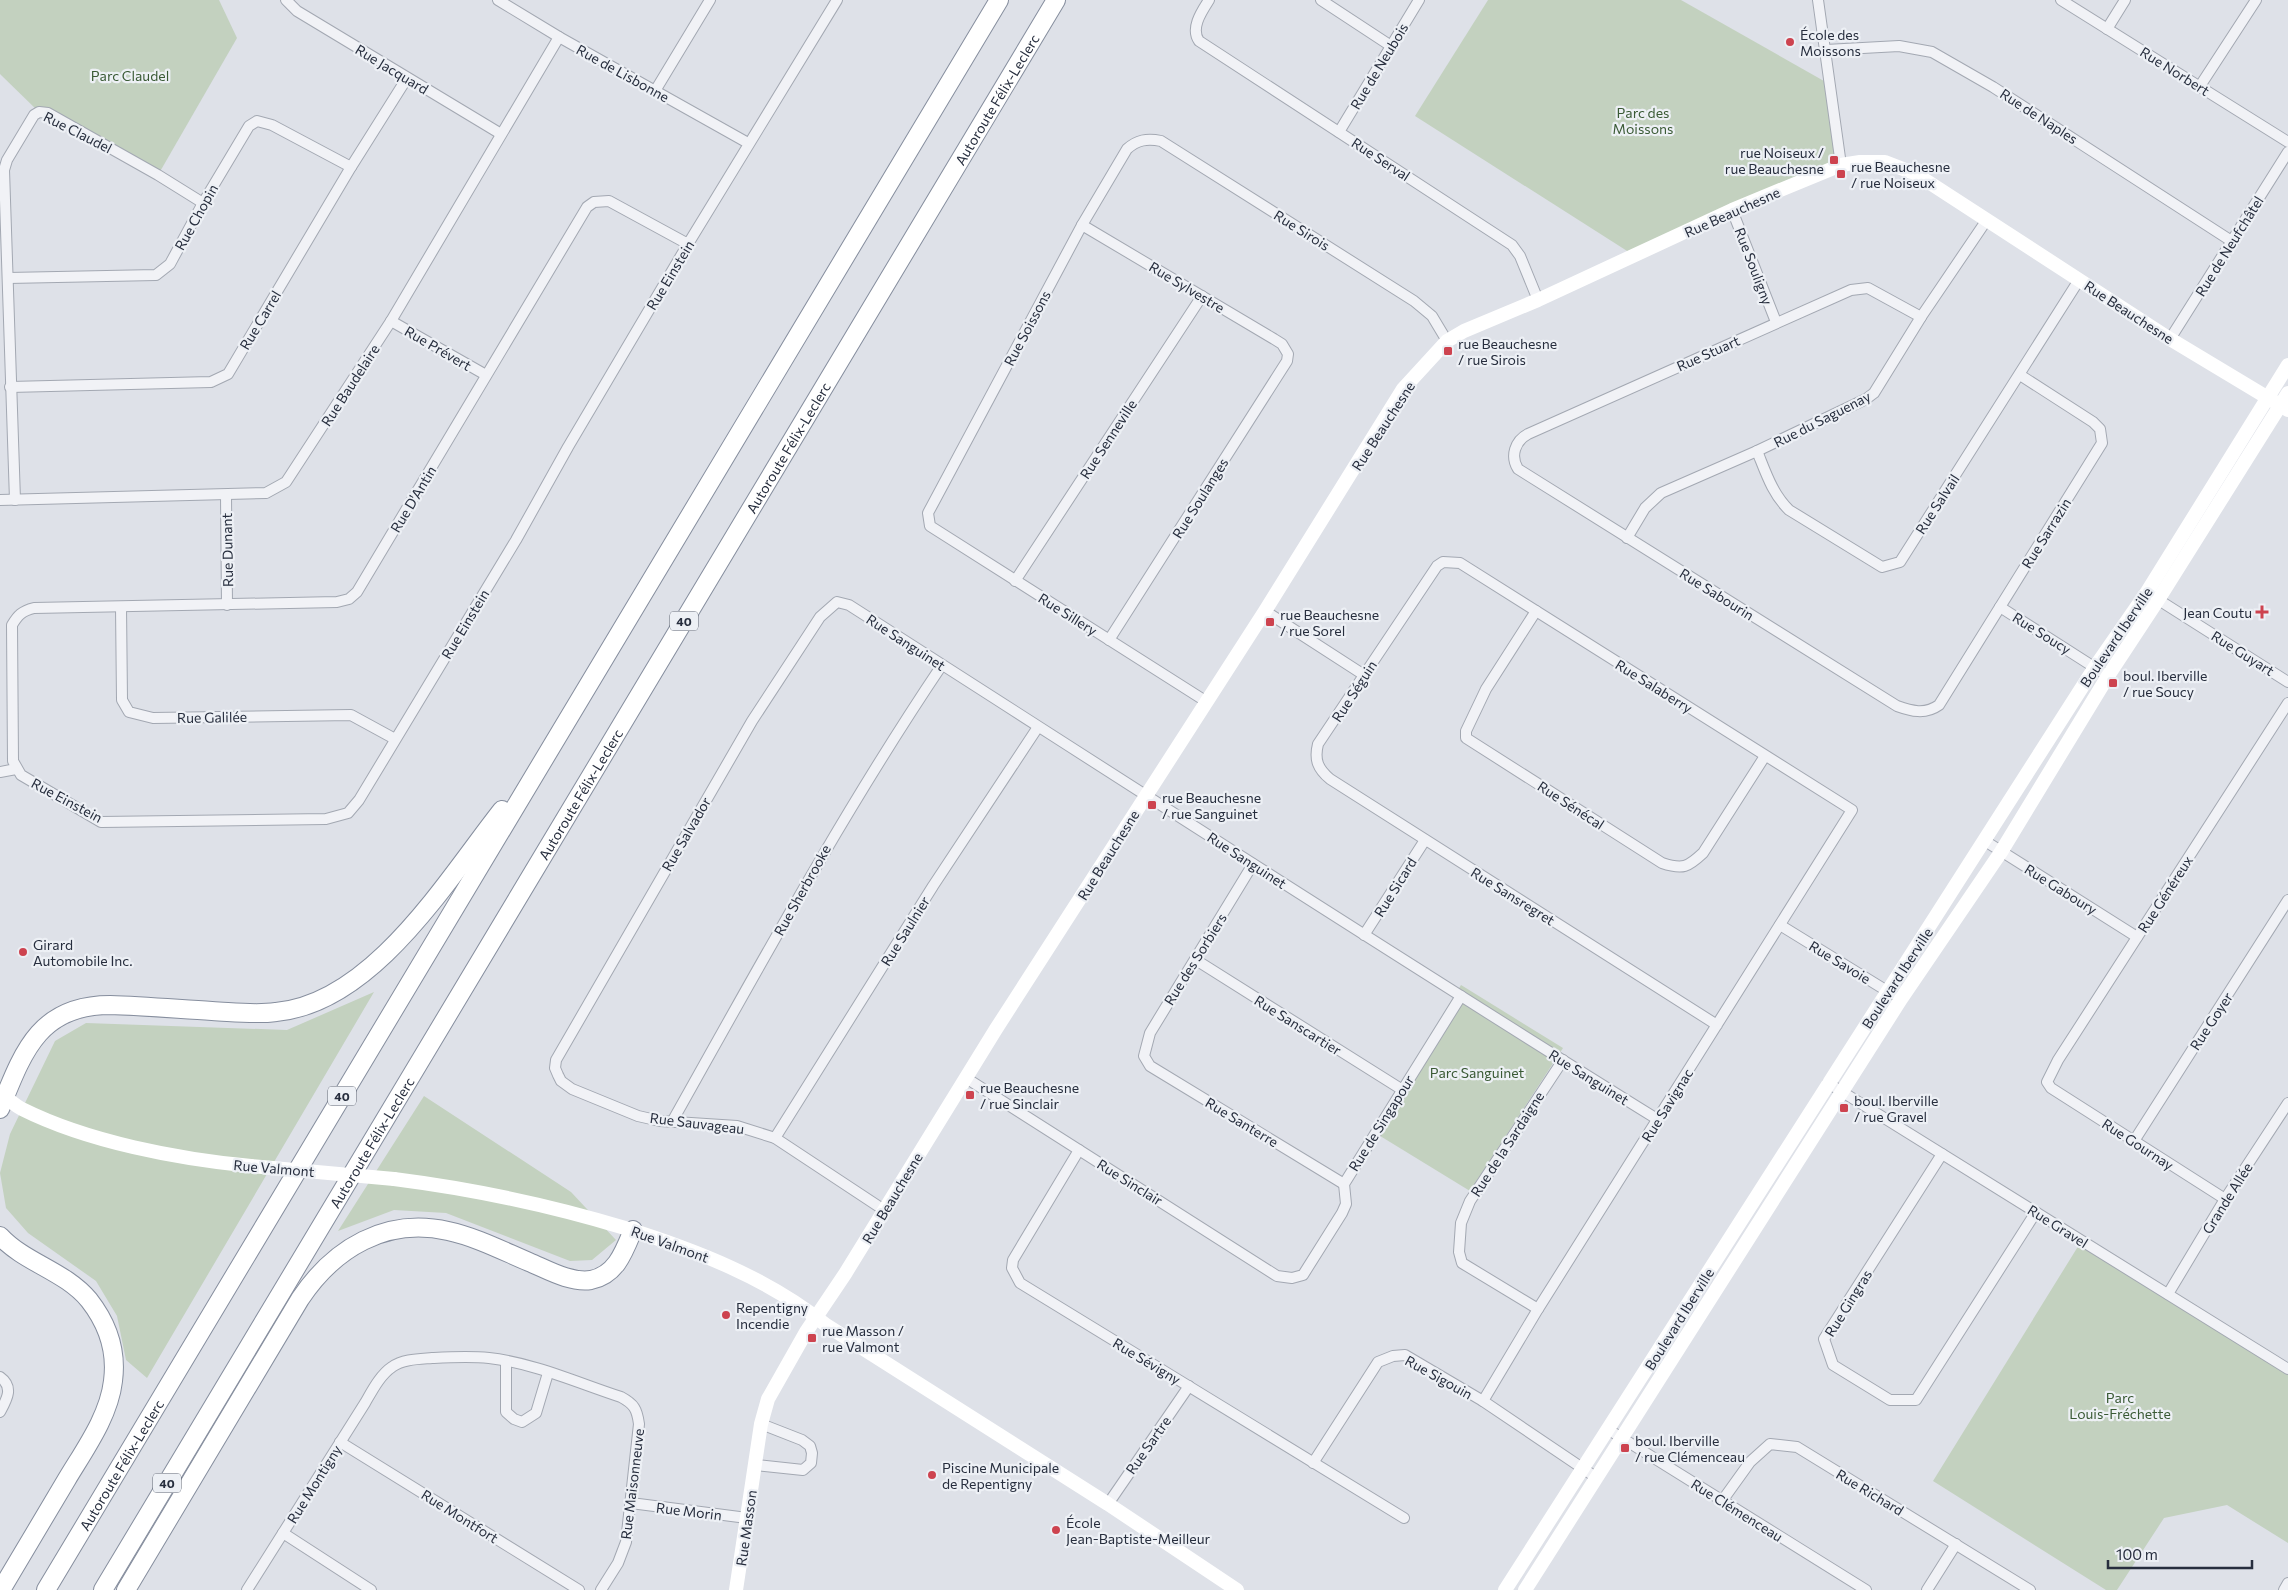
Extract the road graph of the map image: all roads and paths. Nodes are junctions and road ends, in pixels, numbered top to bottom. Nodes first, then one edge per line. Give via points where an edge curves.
1 (286, 0) edge
2 (498, 0) edge
3 (710, 0) edge
4 (837, 0) edge
5 (999, 0) edge
6 (1056, 0) edge
7 (1209, 0) edge
8 (1320, 0) edge
9 (1419, 0) edge
10 (1818, 0) edge
11 (2061, 0) edge
12 (2125, 0) edge
13 (2256, 0) edge
14 (2107, 29) junction
15 (559, 37) junction
16 (1391, 46) junction
17 (1826, 50) junction
18 (407, 78) junction
19 (2200, 86) junction
20 (655, 91) junction
21 (1339, 132) junction
22 (501, 134) junction
23 (1142, 140) joint
24 (2288, 142) edge
25 (748, 143) junction
26 (2288, 152) edge
27 (1841, 166) junction
28 (351, 167) junction
29 (203, 202) junction
30 (1732, 210) junction
31 (1986, 221) junction
32 (1082, 225) junction
33 (2233, 242) junction
34 (688, 244) junction
35 (8, 278) junction
36 (2079, 280) junction
37 (1202, 296) junction
38 (1538, 300) junction
39 (1921, 318) junction
40 (391, 321) junction
41 (1776, 322) junction
42 (2170, 339) junction
43 (1447, 341) junction
44 (1288, 354) joint
45 (2288, 365) edge
46 (486, 375) junction
47 (2020, 375) junction
48 (10, 387) junction
49 (2288, 393) edge
50 (2267, 397) junction
51 (2284, 407) edge
52 (1757, 451) junction
53 (1515, 464) joint
54 (226, 495) junction
55 (0, 500) edge
56 (15, 500) junction
57 (930, 526) joint
58 (1627, 538) junction
59 (1456, 561) joint
60 (1014, 581) junction
61 (2146, 592) junction
62 (2158, 600) junction
63 (837, 602) joint
64 (227, 605) junction
65 (120, 608) junction
66 (2000, 608) junction
67 (1536, 611) junction
68 (1265, 612) junction
69 (17, 616) joint
70 (1109, 640) junction
71 (942, 665) junction
72 (2095, 667) junction
73 (1364, 675) junction
74 (2108, 676) junction
75 (2288, 682) edge
76 (1207, 702) junction
77 (2288, 703) edge
78 (1926, 712) joint
79 (1038, 726) junction
80 (395, 739) junction
81 (1765, 756) junction
82 (544, 757) junction
83 (1316, 760) joint
84 (16, 769) junction
85 (0, 772) edge
86 (1146, 794) junction
87 (1852, 810) joint
88 (1425, 840) junction
89 (1985, 841) junction
90 (2001, 852) junction
91 (1253, 864) junction
92 (2288, 900) edge
93 (1780, 925) junction
94 (1364, 935) junction
95 (2137, 937) junction
96 (1196, 960) junction
97 (1888, 991) junction
98 (1461, 996) junction
99 (1901, 999) junction
100 (1717, 1025) junction
101 (1144, 1056) joint
102 (1563, 1060) junction
103 (558, 1075) joint
104 (966, 1078) junction
105 (1828, 1083) junction
106 (2050, 1088) joint
107 (1401, 1089) junction
108 (1842, 1092) junction
109 (2288, 1103) edge
110 (1, 1104) edge
111 (1658, 1119) junction
112 (672, 1122) junction
113 (775, 1138) junction
114 (2134, 1141) junction
115 (1079, 1150) junction
116 (1942, 1154) junction
117 (1344, 1184) junction
118 (2225, 1199) junction
119 (884, 1210) junction
120 (2036, 1212) junction
121 (633, 1230) junction
122 (0, 1236) edge
123 (1298, 1278) joint
124 (2168, 1294) junction
125 (1538, 1309) junction
126 (816, 1317) junction
127 (506, 1361) junction
128 (2288, 1369) edge
129 (548, 1372) junction
130 (0, 1377) edge
131 (380, 1379) joint
132 (1189, 1386) junction
133 (1482, 1401) junction
134 (0, 1412) edge
135 (761, 1424) junction
136 (1609, 1430) junction
137 (1623, 1439) junction
138 (340, 1442) junction
139 (1313, 1463) junction
140 (756, 1465) junction
141 (1584, 1468) junction
142 (1597, 1478) junction
143 (1722, 1501) junction
144 (631, 1504) junction
145 (1108, 1504) junction
146 (747, 1518) junction
147 (1404, 1518) dead end
148 (283, 1533) junction
149 (1956, 1544) junction
150 (2288, 1583) edge
151 (0, 1590) edge
152 (46, 1590) edge
153 (103, 1590) edge
154 (126, 1590) edge
155 (247, 1590) edge
156 (371, 1590) edge
157 (579, 1590) edge
158 (601, 1590) edge
159 (736, 1590) edge
160 (1238, 1590) edge
161 (1505, 1590) edge
162 (1525, 1590) edge
163 (1866, 1590) edge
164 (1927, 1590) edge
165 (2030, 1590) edge
166 (2284, 1590) edge

1 - 18 street, Rue Jacquard via 297,11
2 - 15 street, Rue de Lisbonne
3 - 20 street
4 - 25 street, Rue Einstein
5 - 82 highway, Autoroute Félix-Leclerc / 40
6 - 153 highway, Autoroute Félix-Leclerc / 40
7 - 21 street, Rue Serval via 1197,22 1196,37 1199,41
8 - 16 street
9 - 16 street, Rue de Neubois
10 - 17 street
11 - 14 street, Rue Norbert
12 - 14 street
13 - 19 street
14 - 19 street, Rue Norbert
15 - 20 street, Rue de Lisbonne
15 - 22 street, Rue Baudelaire
16 - 21 street, Rue de Neubois
17 - 27 street
17 - 33 street, Rue de Naples via 1899,46 1932,52 1993,87
18 - 22 street, Rue Jacquard
18 - 28 street, Rue Carrel
19 - 24 street, Rue Norbert
20 - 25 street, Rue de Lisbonne
21 - 38 street, Rue Serval via 1512,245 1520,256
22 - 40 street, Rue Baudelaire
23 - 32 street, Rue Soissons via 1127,149
23 - 43 street, Rue Sirois via 1161,141 1408,297 1432,316
25 - 34 street, Rue Einstein
26 - 33 street, Rue de Neufchâtel
27 - 30 street, Rue Beauchesne
27 - 31 street, Rue Beauchesne via 1875,161 1898,166 1916,174
28 - 29 street, Rue Chopin via 272,124 257,121 249,126
28 - 48 street, Rue Carrel via 228,374 211,382
29 - 35 street, Rue Chopin via 170,264 156,275
29 - 35 street, Rue Claudel via 48,113 39,112 20,137 4,170
30 - 38 street, Rue Beauchesne
30 - 41 street, Rue Souligny
31 - 36 street, Rue Beauchesne
31 - 39 street, Rue du Saguenay
32 - 37 street, Rue Sylvestre
32 - 57 street, Rue Soissons via 941,486 928,513
33 - 42 street, Rue de Neufchâtel
34 - 46 street, Rue D'Antin via 609,201 594,202 587,207
34 - 80 street, Rue Einstein via 516,540
35 - 48 street, Rue Claudel
36 - 42 street, Rue Beauchesne
36 - 47 street, Rue Salvail
37 - 44 street, Rue Sylvestre via 1282,344
37 - 60 street, Rue Senneville
38 - 43 street, Rue Beauchesne
39 - 41 street, Rue Stuart via 1868,288 1851,290
39 - 52 street, Rue du Saguenay via 1874,393
40 - 46 street, Rue Prévert
40 - 54 street, Rue Baudelaire via 286,482 266,493
41 - 53 street, Rue Stuart via 1528,434 1519,439 1515,448
42 - 50 street, Rue Beauchesne
43 - 68 street, Rue Beauchesne via 1403,389
44 - 70 street, Rue Soulanges via 1287,361
45 - 50 street, Boulevard Iberville
46 - 64 street, Rue D'Antin via 357,592 338,602
47 - 52 street, Rue Salvail via 1900,562 1888,566 1882,567 1789,510 1772,490
47 - 66 street, Rue Sarrazin via 2093,422 2100,429 2102,443
48 - 56 street, Rue Claudel
49 - 51 street, Boulevard Iberville
50 - 51 street, Rue Beauchesne
50 - 61 street, Boulevard Iberville
51 - 62 street, Boulevard Iberville
52 - 58 street, Rue du Saguenay via 1661,493 1645,508
53 - 58 street, Rue Sabourin via 1518,469
54 - 56 street, Rue Baudelaire
54 - 64 street, Rue Dunant
55 - 56 street, Rue Baudelaire
57 - 60 street, Rue Sillery
58 - 78 street, Rue Sabourin via 1897,706
59 - 67 street, Rue Salaberry
59 - 73 street, Rue Séguin via 1437,566
60 - 70 street, Rue Sillery
61 - 62 street, Rue Guyart
61 - 72 street, Boulevard Iberville
62 - 74 street, Boulevard Iberville
62 - 75 street, Rue Guyart
63 - 71 street, Rue Sanguinet via 849,605
63 - 103 street, Rue Salvador via 820,617 752,721 556,1060
64 - 65 street, Rue D'Antin
65 - 69 street, Rue D'Antin via 34,608
65 - 80 street, Rue Galilée via 122,700 129,712 152,718 351,715
66 - 72 street, Rue Soucy
66 - 78 street, Rue Sarrazin via 1938,705
67 - 81 street, Rue Salaberry
67 - 81 street, Rue Sénécal via 1486,690 1466,730 1466,738 1654,858 1676,868 1691,864 1703,852
68 - 73 street
68 - 76 street, Rue Beauchesne
69 - 84 street, Rue Einstein via 12,625 13,761
70 - 76 street, Rue Sillery
71 - 79 street, Rue Sanguinet
71 - 112 street, Rue Sherbrooke via 832,838
72 - 74 street, Rue Soucy
72 - 89 street, Boulevard Iberville
73 - 83 street, Rue Séguin via 1318,744
74 - 90 street, Boulevard Iberville
76 - 86 street, Rue Beauchesne
77 - 95 street, Rue Généreux
79 - 86 street, Rue Sanguinet
79 - 113 street, Rue Saulnier
80 - 84 street, Rue Einstein via 348,813 326,819 101,822
81 - 87 street, Rue Salaberry
82 - 110 highway via 408,930 375,963 337,991 303,1008 267,1013 110,1005 78,1008 55,1018 40,1030 25,1052
82 - 152 highway, Autoroute Félix-Leclerc / 40
83 - 88 street, Rue Sansregret via 1321,772 1330,780
84 - 85 street
86 - 91 street, Rue Sanguinet
86 - 104 street, Rue Beauchesne
87 - 93 street, Rue Savignac
88 - 94 street, Rue Sicard
88 - 100 street, Rue Sansregret
89 - 90 street, Rue Gaboury
89 - 97 street, Boulevard Iberville
90 - 95 street, Rue Gaboury
90 - 99 street, Boulevard Iberville
91 - 94 street, Rue Sanguinet
91 - 96 street, Rue des Sorbiers
92 - 114 street, Rue Goyer
93 - 97 street, Rue Savoie
93 - 100 street, Rue Savignac
94 - 98 street, Rue Sanguinet
95 - 106 street, Rue Généreux via 2058,1060 2047,1082
96 - 101 street, Rue des Sorbiers via 1150,1032
96 - 107 street, Rue Sanscartier
97 - 99 street, Rue Savoie
97 - 105 street, Boulevard Iberville
98 - 102 street, Rue Sanguinet
98 - 107 street, Rue de Singapour
99 - 108 street, Boulevard Iberville
100 - 111 street, Rue Savignac
101 - 117 street, Rue Santerre via 1150,1066
102 - 111 street, Rue Sanguinet
102 - 125 street, Rue de la Sardaigne via 1482,1180 1461,1223 1459,1252 1462,1263
103 - 112 street, Rue Sauvageau via 572,1089 613,1107
104 - 115 street, Rue Sinclair
104 - 119 street, Rue Beauchesne
105 - 108 street, Rue Gravel
105 - 136 street, Boulevard Iberville
106 - 114 street, Rue Gournay
107 - 117 street, Rue de Singapour
108 - 116 street, Rue Gravel
108 - 137 street, Boulevard Iberville
109 - 118 street, Grande Allée
110 - 121 street, Rue Valmont, bridge via 139,1148 198,1160 455,1187 520,1199
111 - 125 street, Rue Savignac
112 - 113 street, Rue Sauvageau via 729,1125
113 - 119 street, Rue Sauvageau
114 - 118 street, Rue Gournay
115 - 123 street, Rue Sinclair via 1277,1276
115 - 132 street, Rue Sévigny via 1013,1260 1012,1268 1020,1283
116 - 120 street, Rue Gravel
116 - 120 street, Rue Gingras via 1824,1340 1833,1365 1890,1400 1916,1400
117 - 123 street, Rue de Singapour via 1346,1204 1303,1275
118 - 124 street, Grande Allée
119 - 126 street, Rue Beauchesne
120 - 124 street, Rue Gravel
121 - 126 street, Rue Valmont via 723,1264
121 - 154 highway via 616,1264 604,1275 588,1280 566,1277 476,1240 438,1229 389,1231 346,1250 318,1274 300,1299
122 - 151 highway via 84,1294 106,1327 114,1359 114,1379 100,1422
124 - 128 street, Rue Gravel
125 - 133 street, Rue Savignac
126 - 135 street, Rue Masson via 773,1389
126 - 145 street, Rue Valmont
127 - 129 street, Rue Maisonneuve
127 - 129 street via 506,1412 522,1422 536,1413
127 - 131 street, Rue Maisonneuve via 462,1357 422,1359 392,1366
129 - 144 street, Rue Maisonneuve via 632,1403 637,1410 639,1424
130 - 134 street via 5,1381 9,1397
131 - 138 street, Rue Montigny
132 - 139 street, Rue Sévigny
132 - 145 street, Rue Sartre
133 - 139 street, Rue Sigouin via 1405,1355 1393,1356 1378,1362
133 - 141 street, Rue Sigouin
135 - 140 street, Rue Masson
135 - 140 street via 810,1446 811,1463 803,1470
136 - 137 street, Rue Clémenceau
136 - 141 street, Boulevard Iberville
137 - 142 street, Boulevard Iberville
137 - 143 street, Rue Clémenceau
138 - 148 street, Rue Montigny
138 - 157 street, Rue Montfort
139 - 147 street, Rue Sévigny
140 - 146 street, Rue Masson
141 - 142 street, Rue Sigouin
141 - 161 street, Boulevard Iberville
142 - 162 street, Boulevard Iberville
143 - 149 street, Rue Richard via 1750,1462 1770,1444 1797,1447
143 - 163 street, Rue Clémenceau
144 - 146 street, Rue Morin
144 - 158 street, Rue Maisonneuve via 626,1542
145 - 160 street, Rue Valmont
146 - 159 street, Rue Masson
148 - 155 street, Rue Montigny
148 - 156 street
149 - 164 street
149 - 165 street, Rue Richard
150 - 166 street

